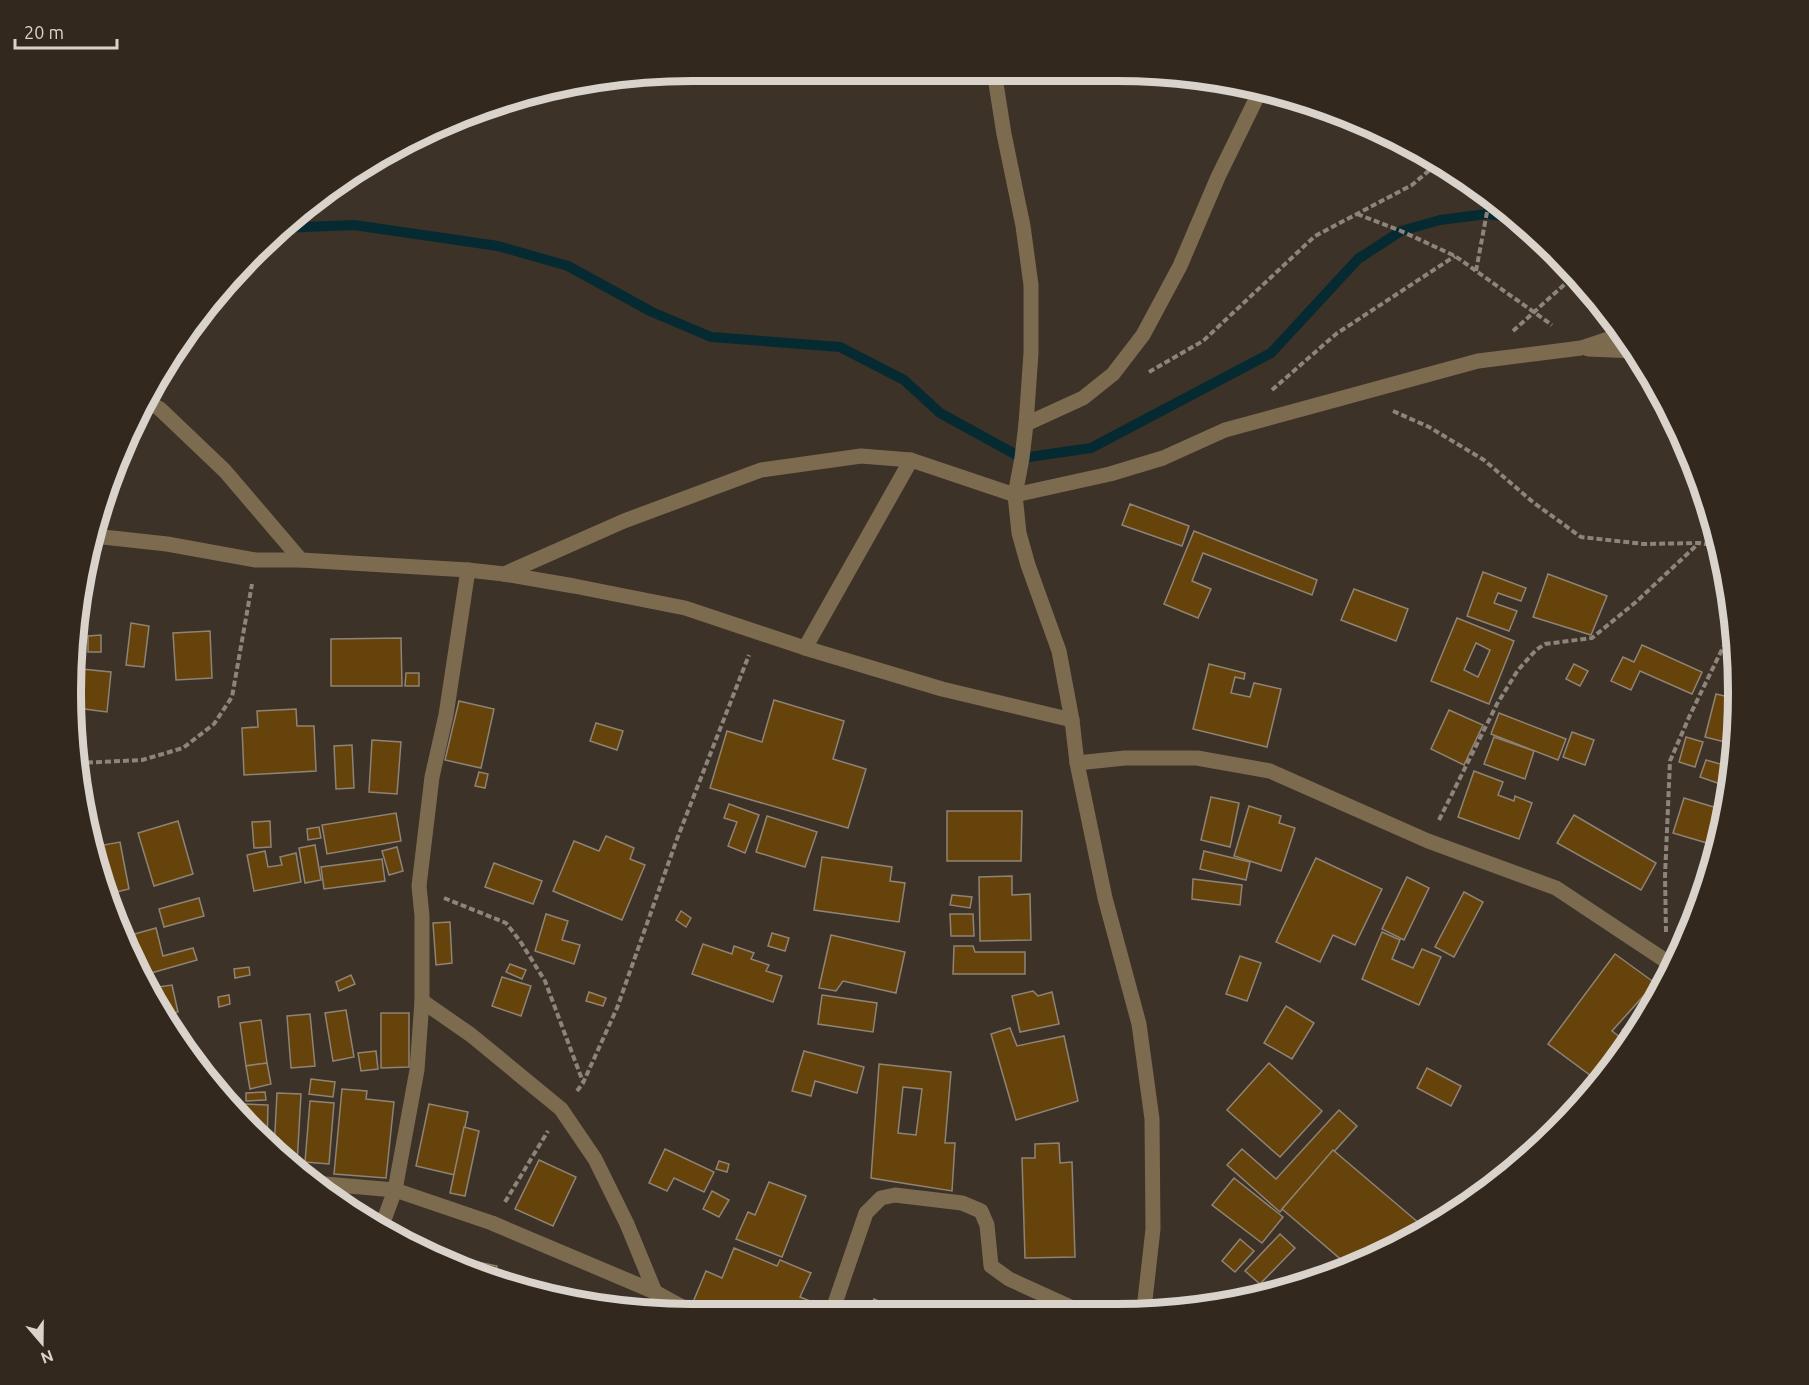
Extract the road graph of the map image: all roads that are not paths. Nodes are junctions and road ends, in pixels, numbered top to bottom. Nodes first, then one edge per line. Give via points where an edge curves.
1 (996, 81) edge
2 (1257, 98) edge
3 (1613, 336) edge
4 (1581, 348) junction
5 (1623, 350) edge
6 (153, 405) edge
7 (1026, 424) junction
8 (911, 460) junction
9 (1015, 495) junction
10 (101, 537) edge
11 (301, 560) junction
12 (468, 570) junction
13 (504, 574) junction
14 (805, 648) junction
15 (1072, 720) junction
16 (1077, 763) junction
17 (1666, 961) edge
18 (422, 1001) junction
19 (329, 1184) edge
20 (395, 1190) junction
21 (384, 1220) edge
22 (655, 1292) junction
23 (1145, 1303) edge
24 (676, 1304) edge
25 (835, 1304) edge
26 (1064, 1304) edge

1 - 7 street via 1031,285
2 - 7 street via 1180,266 1143,335 1113,374 1083,398
3 - 4 street
4 - 5 street
4 - 9 street via 1478,361 1225,430 1163,458 1110,474
6 - 11 street via 225,471
7 - 9 street
8 - 9 street
8 - 13 street via 861,456 761,470 624,521
8 - 14 street
9 - 15 street via 1028,565 1059,651
10 - 11 street via 256,560
11 - 12 street
12 - 13 street
12 - 18 street via 446,715 432,777 420,886
13 - 14 street via 685,608
14 - 15 street via 942,689
15 - 16 street
16 - 17 street via 1125,758 1197,759 1270,771 1428,841 1556,888
16 - 23 street via 1105,898 1139,1024 1152,1119 1153,1229
18 - 20 street via 417,1070
18 - 22 street via 471,1035 561,1109 595,1159
19 - 20 street
20 - 21 street
20 - 22 street via 492,1223
22 - 24 street
25 - 26 street via 866,1213 881,1198 895,1195 962,1203 981,1211 987,1225 991,1266 1009,1279

